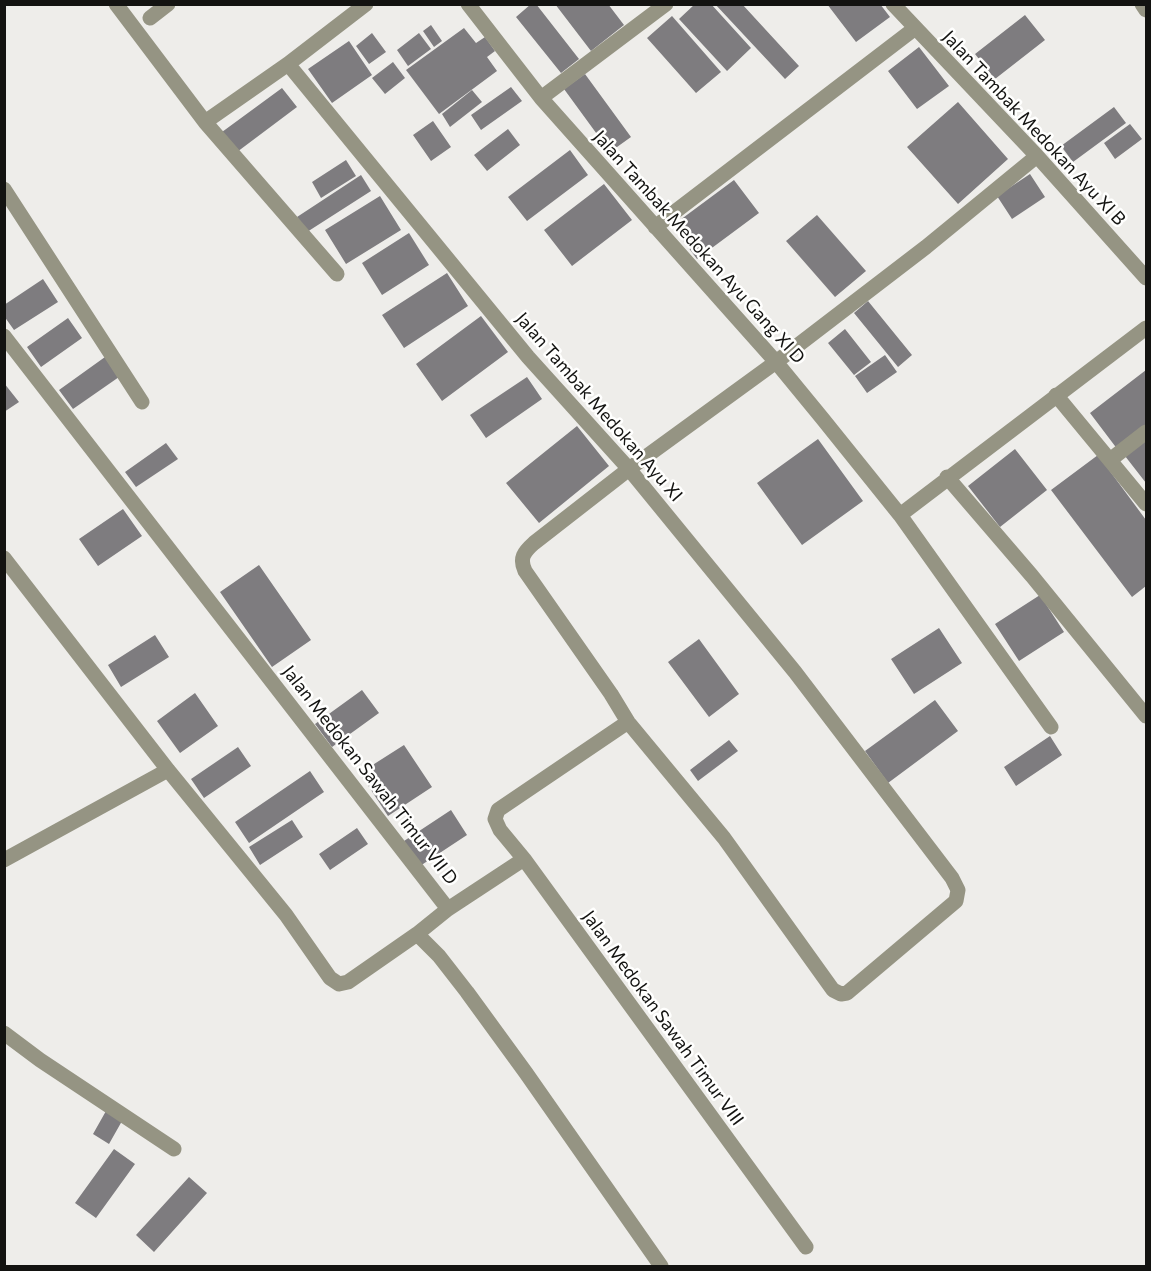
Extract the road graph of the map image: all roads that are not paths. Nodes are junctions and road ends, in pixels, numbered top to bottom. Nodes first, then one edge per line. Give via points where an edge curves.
1 (116, 4) edge
2 (168, 4) edge
3 (366, 4) edge
4 (468, 4) edge
5 (666, 4) edge
6 (893, 4) edge
7 (1142, 4) edge
8 (1146, 10) edge
9 (150, 18) dead end
10 (914, 28) junction
11 (288, 64) junction
12 (541, 98) junction
13 (205, 122) junction
14 (1037, 156) junction
15 (4, 189) edge
16 (655, 227) junction
17 (337, 274) dead end
18 (1146, 278) edge
19 (1146, 328) edge
20 (4, 336) edge
21 (776, 362) junction
22 (1056, 395) junction
23 (142, 402) dead end
24 (1146, 432) edge
25 (1110, 460) junction
26 (629, 469) junction
27 (947, 477) junction
28 (1146, 504) edge
29 (900, 515) junction
30 (4, 558) edge
31 (1146, 716) edge
32 (628, 722) junction
33 (1051, 727) dead end
34 (168, 770) junction
35 (7, 854) edge
36 (524, 859) junction
37 (448, 909) junction
38 (417, 934) junction
39 (4, 1033) edge
40 (174, 1149) dead end
41 (806, 1247) dead end
42 (661, 1266) edge

1 - 13 street
2 - 9 street
3 - 11 street
4 - 12 street, Jalan Tambak Medokan Ayu Gang XI D
5 - 12 street
6 - 10 street, Jalan Tambak Medokan Ayu XI B
7 - 8 street
10 - 14 street, Jalan Tambak Medokan Ayu XI B
10 - 16 street
11 - 13 street
11 - 26 street, Jalan Tambak Medokan Ayu XI via 528,357
12 - 16 street, Jalan Tambak Medokan Ayu Gang XI D
13 - 17 street
14 - 18 street, Jalan Tambak Medokan Ayu XI B
14 - 21 street
15 - 23 street
16 - 21 street, Jalan Tambak Medokan Ayu Gang XI D
19 - 22 street
20 - 37 street, Jalan Medokan Sawah Timur VII D
21 - 26 street
21 - 29 street, Jalan Tambak Medokan Ayu Gang XI D
22 - 25 street
22 - 27 street
24 - 25 street
25 - 28 street
26 - 32 street via 522,557 522,565
26 - 32 street, Jalan Tambak Medokan Ayu XI via 795,672 952,878 958,890 956,901 847,993 833,990 724,838
27 - 29 street
27 - 31 street
29 - 33 street, Jalan Tambak Medokan Ayu Gang XI D
30 - 34 street
32 - 36 street, Jalan Medokan Sawah Timur VIII via 498,810 495,819 500,830
34 - 35 street
34 - 38 street, Jalan Medokan Sawah Timur VII D via 286,915 330,978 339,984 348,982
36 - 37 street
36 - 41 street, Jalan Medokan Sawah Timur VIII
37 - 38 street, Jalan Medokan Sawah Timur VII D
38 - 42 street via 467,992
39 - 40 street

